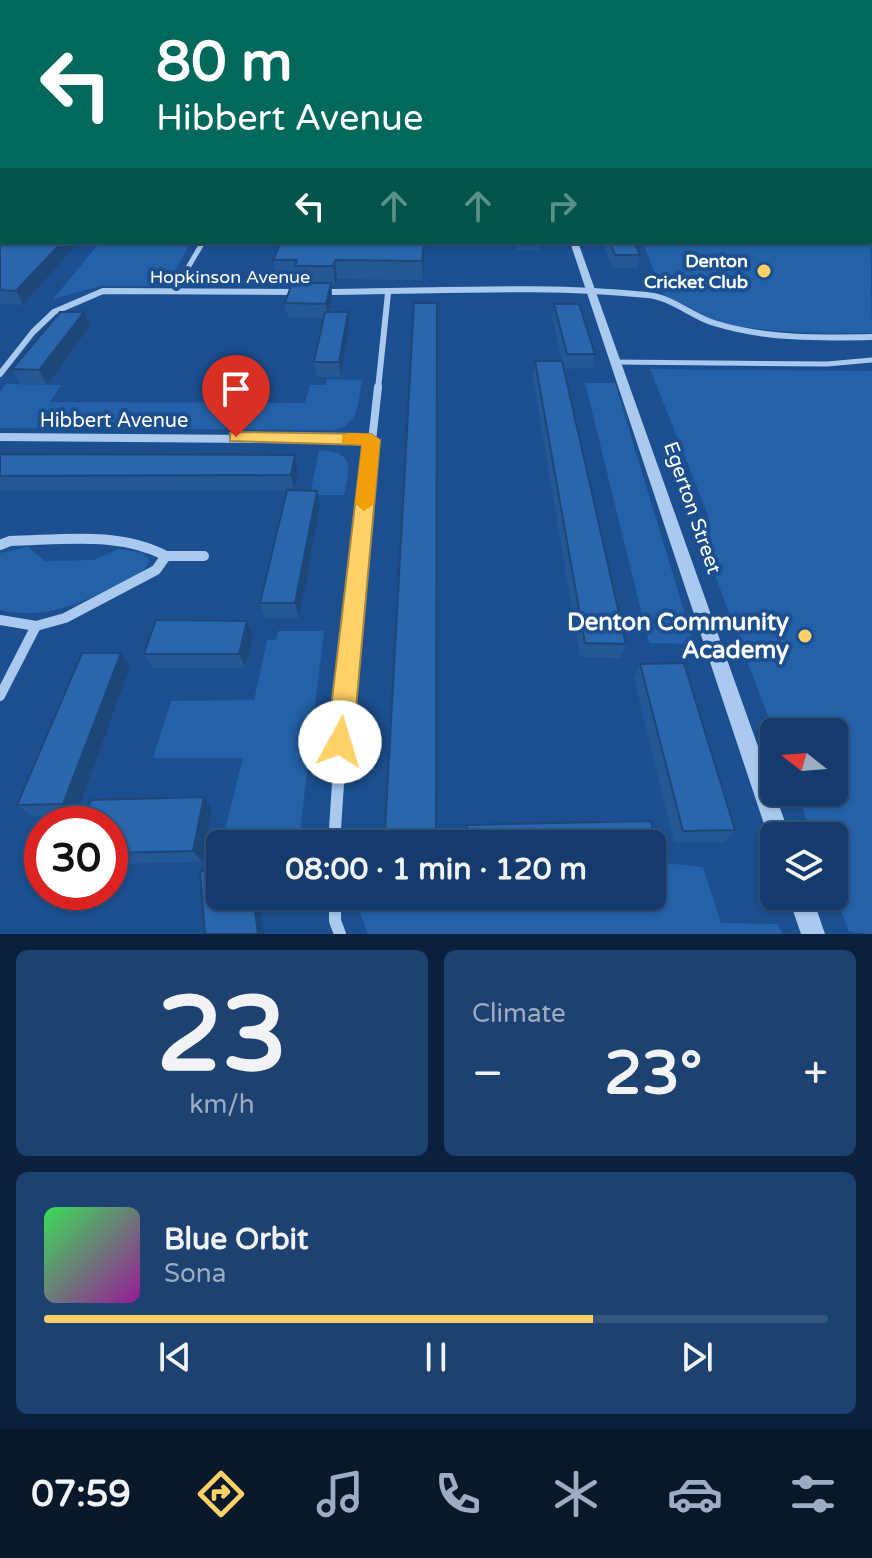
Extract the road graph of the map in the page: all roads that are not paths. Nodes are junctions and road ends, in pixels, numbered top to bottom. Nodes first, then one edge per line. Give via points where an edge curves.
1 (202, 244) edge
2 (575, 244) edge
3 (175, 290) junction
4 (590, 291) junction
5 (388, 293) junction
6 (872, 337) edge
7 (872, 360) edge
8 (616, 362) junction
9 (0, 374) edge
10 (0, 437) edge
11 (371, 440) junction
12 (0, 545) edge
13 (166, 556) junction
14 (204, 556) dead end
15 (0, 620) edge
16 (36, 626) junction
17 (0, 696) edge
18 (774, 822) edge
19 (334, 830) edge
20 (335, 910) edge
21 (805, 910) edge
22 (340, 934) edge
23 (813, 934) edge

1 - 3 street
2 - 4 street, Egerton Street
3 - 5 street, Hopkinson Avenue
3 - 9 street, Hopkinson Avenue via 103,291 75,298 50,311
4 - 5 street, Hopkinson Avenue
4 - 6 street, Hopkinson Avenue via 655,295 708,322 768,335
4 - 8 street, Egerton Street
5 - 11 street
7 - 8 lane via 813,365
8 - 18 street, Egerton Street
10 - 11 street, Hibbert Avenue
11 - 19 street
12 - 13 street via 122,542
13 - 14 street
13 - 16 street via 156,570 65,618
15 - 16 street
16 - 17 street
20 - 22 street
21 - 23 street

